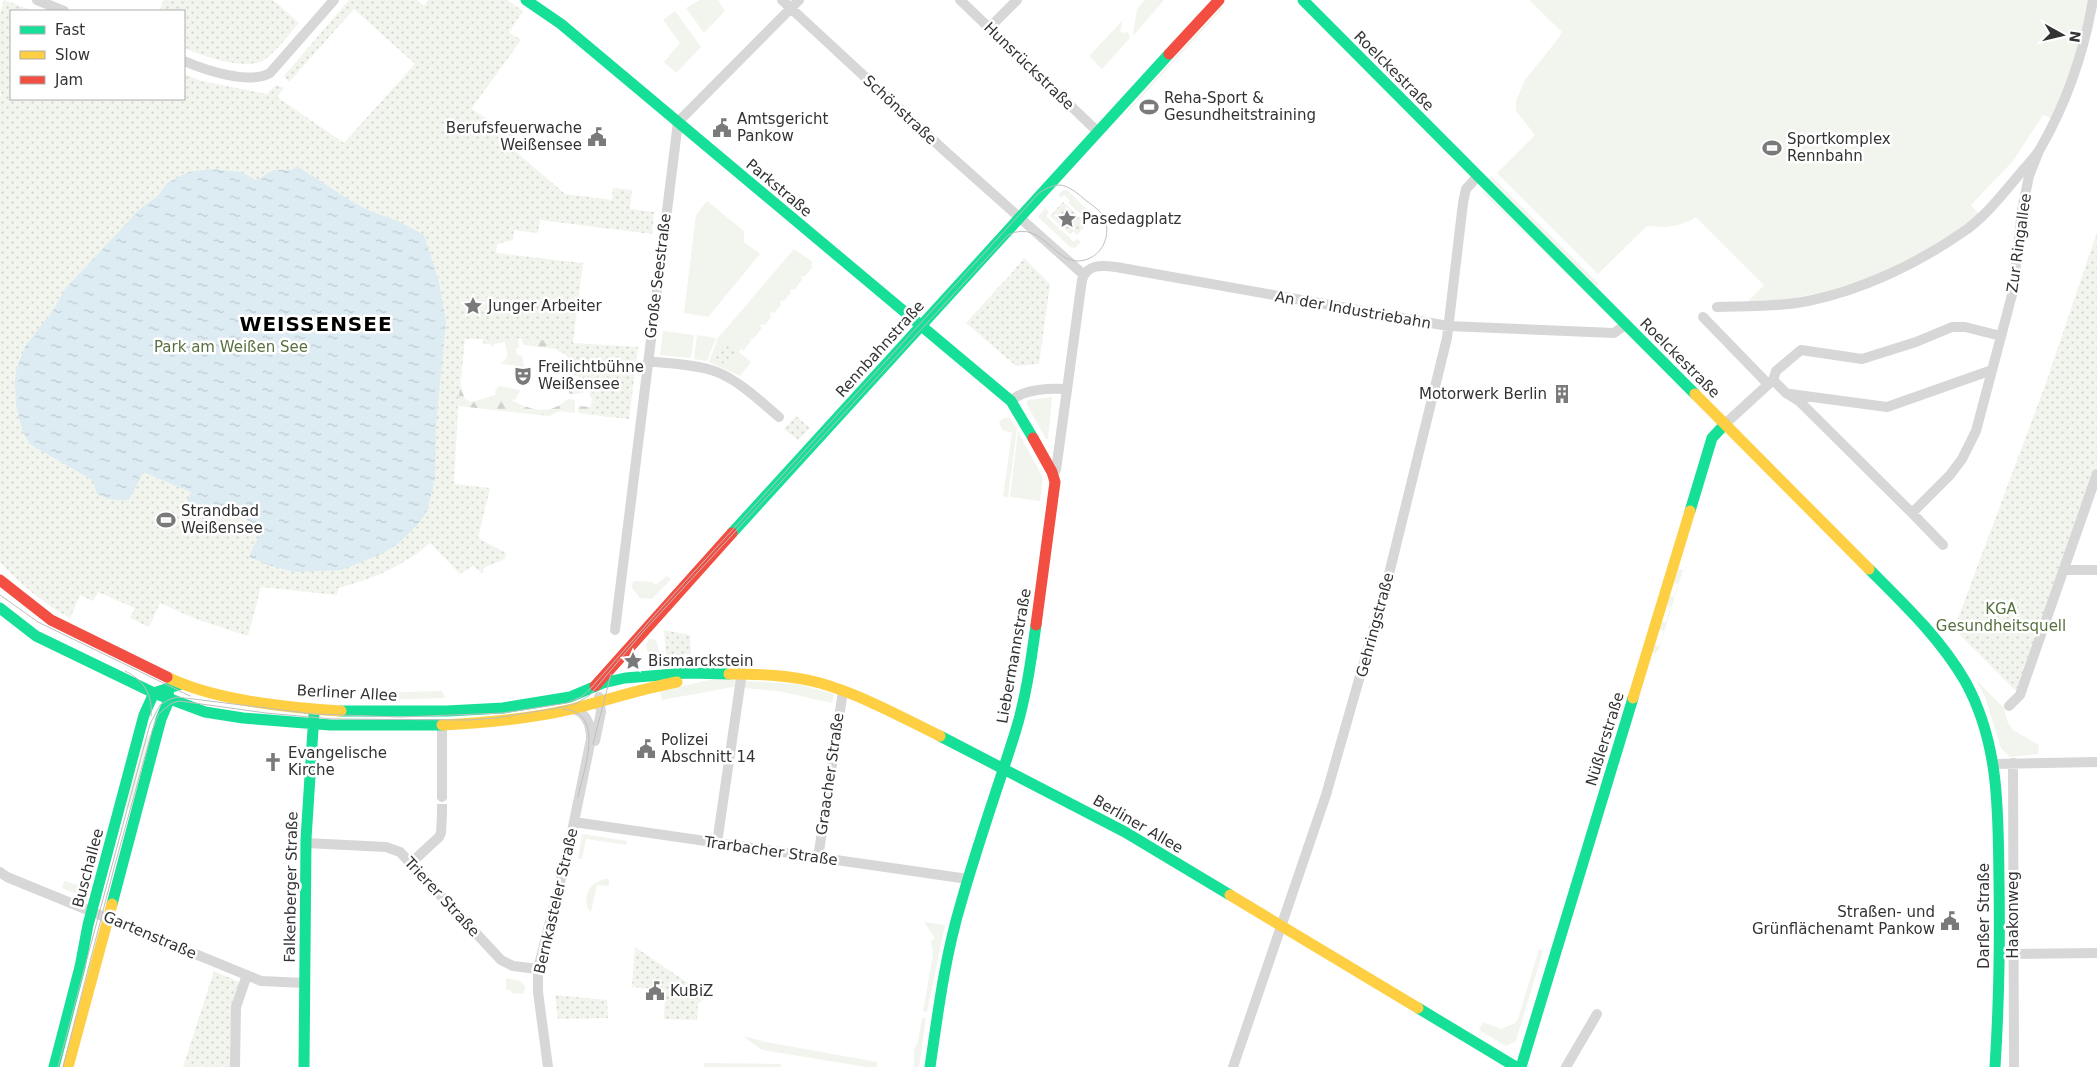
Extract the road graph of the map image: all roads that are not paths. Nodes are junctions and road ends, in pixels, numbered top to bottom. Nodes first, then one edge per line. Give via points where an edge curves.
1 (37, 0) edge
2 (334, 0) edge
3 (526, 0) edge
4 (782, 0) edge
5 (798, 0) edge
6 (960, 0) edge
7 (1017, 0) edge
8 (1219, 0) edge
9 (1303, 0) edge
10 (2093, 0) edge
11 (791, 8) junction
12 (62, 10) edge
13 (989, 28) junction
14 (185, 61) edge
15 (678, 122) junction
16 (1098, 132) junction
17 (2039, 151) junction
18 (1478, 176) junction
19 (1021, 217) junction
20 (1084, 275) junction
21 (1717, 307) dead end
22 (1702, 317) dead end
23 (1625, 325) junction
24 (1448, 326) junction
25 (920, 327) junction
26 (2002, 336) junction
27 (648, 361) junction
28 (1992, 370) junction
29 (1771, 382) junction
30 (1066, 389) junction
31 (1786, 393) junction
32 (1011, 401) junction
33 (779, 417) dead end
34 (1725, 424) junction
35 (1052, 472) junction
36 (2097, 474) edge
37 (1912, 513) junction
38 (1943, 545) dead end
39 (2064, 570) junction
40 (2097, 570) edge
41 (0, 580) edge
42 (0, 608) edge
43 (615, 630) dead end
44 (742, 672) junction
45 (718, 673) junction
46 (161, 674) junction
47 (181, 684) junction
48 (595, 686) junction
49 (843, 691) junction
50 (154, 693) junction
51 (168, 694) junction
52 (600, 701) junction
53 (2009, 706) dead end
54 (315, 709) junction
55 (572, 709) junction
56 (559, 711) junction
57 (314, 724) junction
58 (442, 725) junction
59 (2097, 762) edge
60 (2013, 763) junction
61 (1994, 764) junction
62 (587, 766) junction
63 (1002, 768) junction
64 (442, 798) tunnel mouth
65 (442, 814) tunnel mouth
66 (574, 822) junction
67 (306, 843) junction
68 (717, 843) junction
69 (818, 858) junction
70 (411, 863) junction
71 (0, 872) edge
72 (968, 879) junction
73 (92, 911) junction
74 (108, 918) junction
75 (1282, 926) junction
76 (2097, 953) edge
77 (2013, 954) junction
78 (538, 969) junction
79 (247, 975) junction
80 (305, 983) junction
81 (1597, 1014) dead end
82 (54, 1067) edge
83 (68, 1067) edge
84 (235, 1067) edge
85 (304, 1067) edge
86 (548, 1067) edge
87 (930, 1067) edge
88 (1233, 1067) edge
89 (1516, 1067) edge
90 (1521, 1067) edge
91 (1566, 1067) edge
92 (1994, 1067) edge
93 (2014, 1067) edge

1 - 12 street
2 - 14 street via 270,72 258,78 202,69
3 - 15 main road, Parkstraße via 561,24
4 - 11 street, Schönstraße
5 - 11 street
6 - 13 street, Hunsrückstraße
7 - 13 street
8 - 16 main road, Rennbahnstraße
9 - 18 main road, Roelckestraße
10 - 17 street, Zur Ringallee via 2075,70
11 - 15 street
11 - 19 street, Schönstraße
13 - 16 street, Hunsrückstraße
15 - 25 main road, Parkstraße
15 - 27 street, Große Seestraße
16 - 19 main road, Rennbahnstraße
17 - 21 street, Zur Ringallee via 2009,188 1969,227 1917,260 1862,285 1808,301
17 - 26 street, Zur Ringallee via 2029,176 2022,210 2013,291
18 - 23 main road, Roelckestraße
18 - 24 street, Gehringstraße via 1466,189 1463,203
19 - 20 street
19 - 25 main road, Rennbahnstraße
20 - 24 street, An der Industriebahn via 1089,269 1104,266
20 - 30 street, Liebermannstraße
22 - 29 street
23 - 24 street, An der Industriebahn via 1614,333
23 - 34 main road, Roelckestraße
24 - 75 street, Gehringstraße via 1437,384 1383,598 1326,794
25 - 32 main road, Parkstraße
25 - 48 main road, Rennbahnstraße
26 - 28 street, Zur Ringallee
26 - 29 street via 1952,327 1862,360 1801,350 1776,371
27 - 33 street via 717,372 737,382
27 - 43 street, Große Seestraße
28 - 31 street via 1887,407
28 - 37 street, Zur Ringallee via 1970,447 1950,475
29 - 31 street
29 - 34 street
30 - 32 street via 1022,394
30 - 35 street, Liebermannstraße via 1056,470
31 - 37 street via 1799,401
32 - 35 main road, Parkstraße
34 - 61 main road, Roelckestraße via 1927,627 1945,649 1962,674 1976,704
34 - 90 main road, Nüßlerstraße via 1712,438
35 - 63 main road, Liebermannstraße via 1055,482 1030,666 1015,732
36 - 39 street
37 - 38 street
39 - 40 street
39 - 53 street via 2020,695
41 - 46 main road, Berliner Allee via 51,620
42 - 50 main road, Berliner Allee via 36,636
44 - 45 main road, Berliner Allee
44 - 49 main road, Berliner Allee via 796,678
44 - 68 street
45 - 48 main road, Berliner Allee via 646,675
45 - 52 main road, Berliner Allee via 643,688
46 - 47 main road, Berliner Allee
46 - 51 main road
47 - 51 main road
47 - 54 main road, Berliner Allee via 231,696
48 - 52 street, Bernkasteler Straße
48 - 54 main road, Berliner Allee via 570,697 494,708
48 - 56 main road, Rennbahnstraße via 577,703
49 - 63 main road, Berliner Allee
49 - 69 street, Graacher Straße
50 - 51 main road, Berliner Allee
50 - 73 main road, Buschallee via 144,715
51 - 57 main road, Berliner Allee via 224,716
51 - 74 main road
52 - 55 main road, Berliner Allee
52 - 62 street, Bernkasteler Straße via 601,715
54 - 57 main road, Falkenberger Straße
55 - 56 main road, Berliner Allee
55 - 62 street, Bernkasteler Straße via 585,716 591,727
56 - 58 main road, Berliner Allee via 496,723
57 - 58 main road, Berliner Allee
57 - 67 main road, Falkenberger Straße
58 - 64 street
59 - 60 street
60 - 61 street
60 - 77 street, Haakonweg
61 - 92 main road, Darßer Straße via 1999,904 1999,992
62 - 66 street, Bernkasteler Straße
63 - 72 main road, Liebermannstraße
63 - 75 main road, Berliner Allee via 1125,832
65 - 70 street via 439,837
66 - 68 street, Trarbacher Straße
66 - 78 street, Bernkasteler Straße
67 - 70 street, Trierer Straße via 394,849
67 - 80 main road, Falkenberger Straße
68 - 69 street, Trarbacher Straße
69 - 72 street, Trarbacher Straße
70 - 78 street, Trierer Straße via 500,960 512,966
71 - 73 street, Gartenstraße
72 - 87 main road, Liebermannstraße via 942,988
73 - 74 street, Gartenstraße
73 - 82 main road, Buschallee
74 - 79 street, Gartenstraße
74 - 83 main road
75 - 88 street, Gehringstraße
75 - 89 main road, Berliner Allee
76 - 77 street
77 - 93 street, Haakonweg
78 - 86 street, Bernkasteler Straße
79 - 80 street, Gartenstraße via 267,983
79 - 84 street via 236,1007
80 - 85 main road, Falkenberger Straße
81 - 91 street

